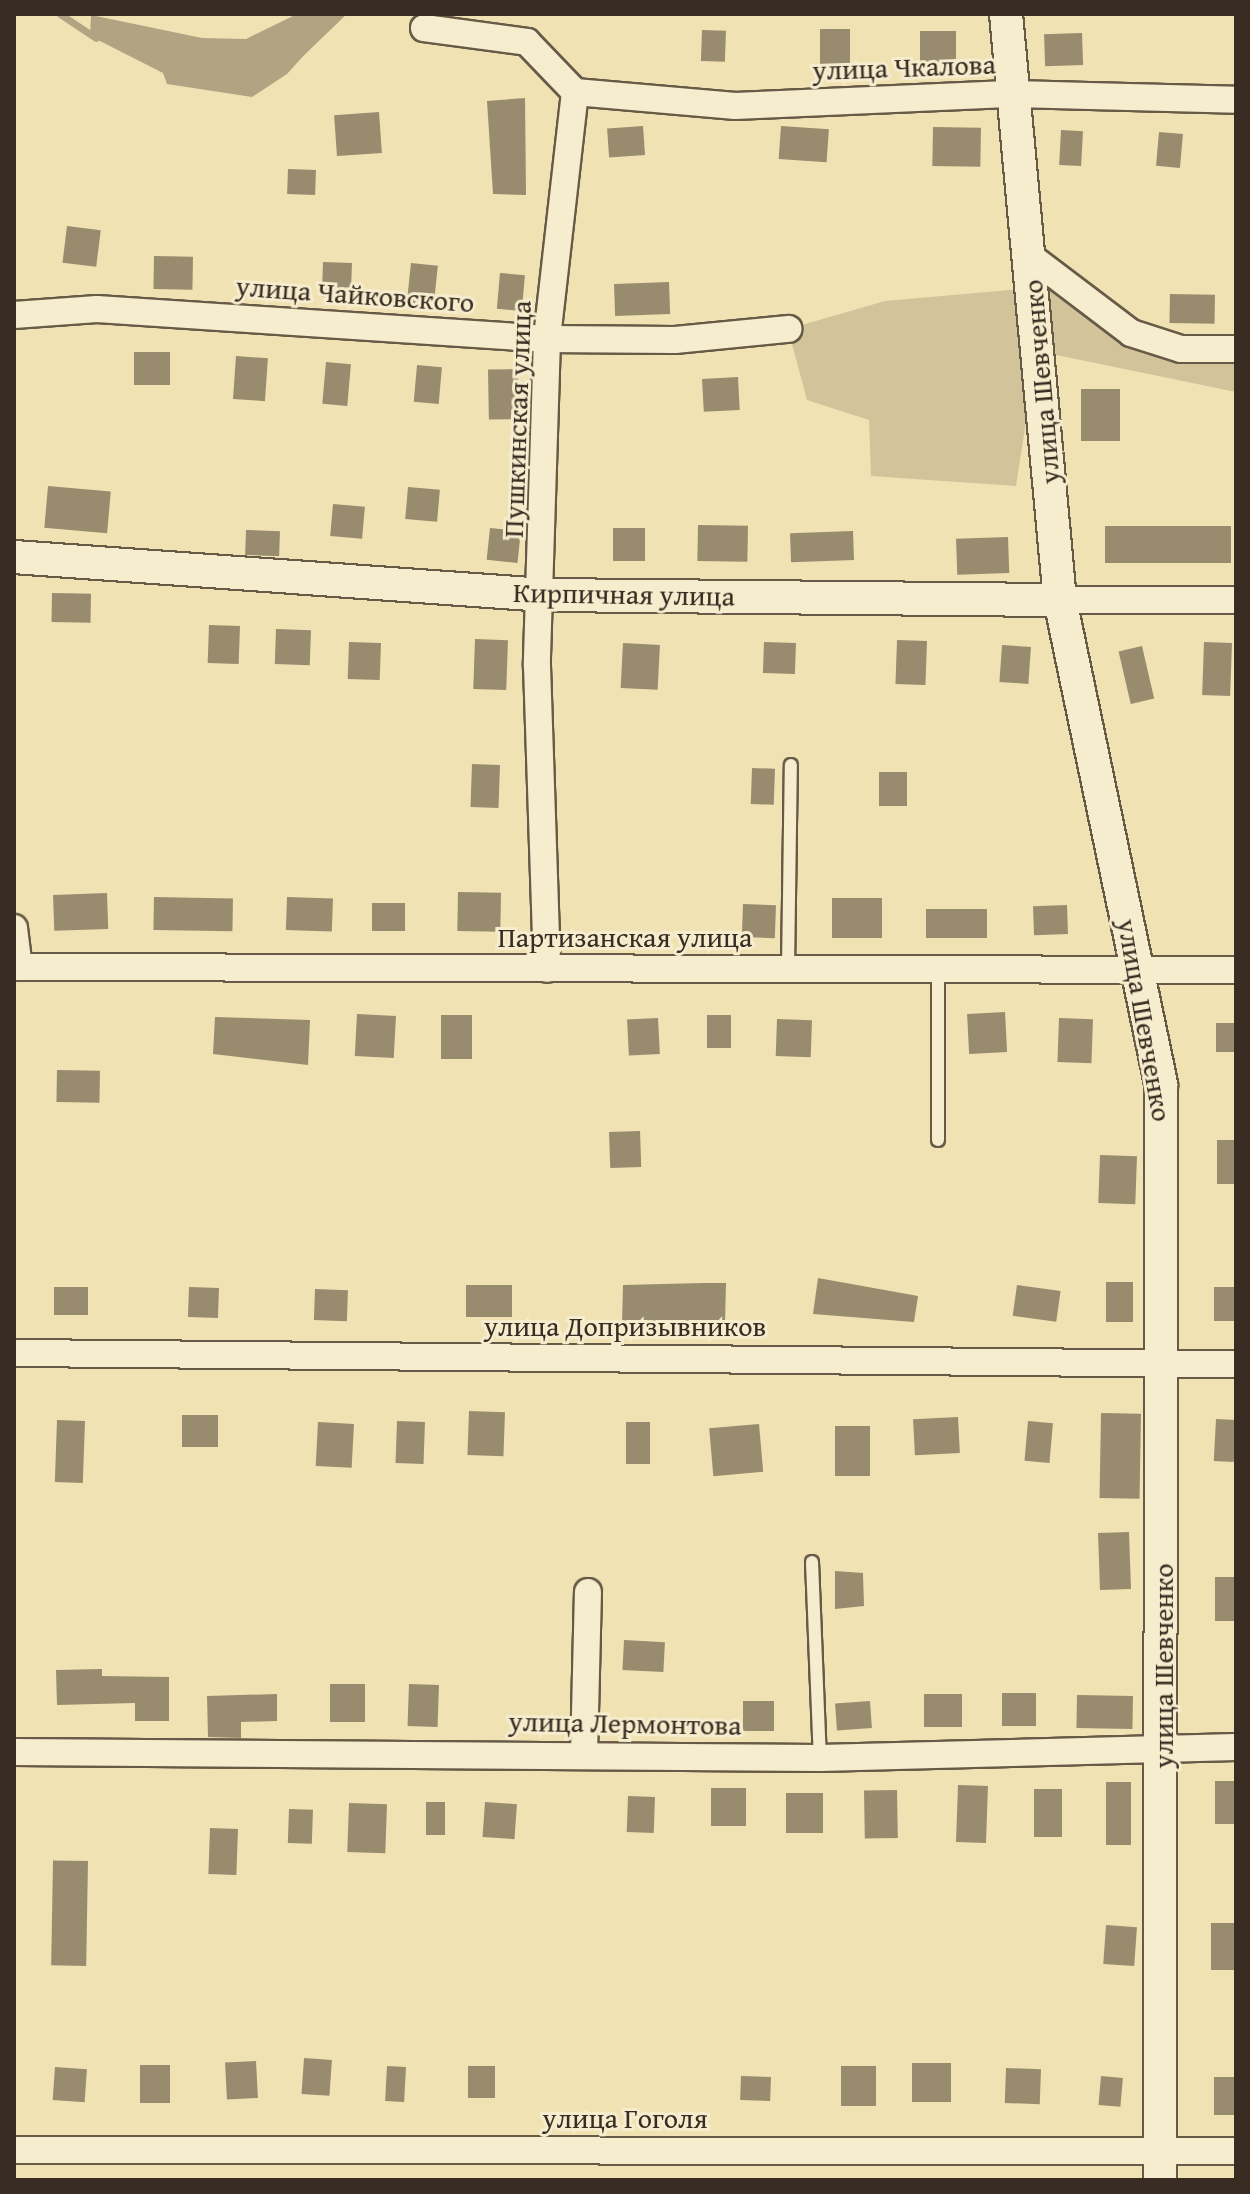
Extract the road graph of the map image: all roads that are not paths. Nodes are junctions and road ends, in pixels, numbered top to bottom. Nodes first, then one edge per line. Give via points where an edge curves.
1 (1006, 14) edge
2 (424, 28) dead end
3 (575, 92) junction
4 (1014, 94) junction
5 (1236, 100) edge
6 (1031, 257) junction
7 (14, 315) edge
8 (788, 329) dead end
9 (547, 339) junction
10 (1236, 349) edge
11 (14, 557) edge
12 (544, 595) junction
13 (1060, 600) junction
14 (1236, 600) edge
15 (791, 765) dead end
16 (14, 928) edge
17 (16, 967) edge
18 (547, 969) junction
19 (788, 969) junction
20 (938, 969) junction
21 (1139, 969) junction
22 (1236, 970) edge
23 (938, 1140) dead end
24 (14, 1353) edge
25 (1164, 1362) junction
26 (1236, 1364) edge
27 (812, 1562) dead end
28 (588, 1592) dead end
29 (1236, 1747) edge
30 (1163, 1749) junction
31 (14, 1752) edge
32 (584, 1754) junction
33 (820, 1758) junction
34 (14, 2150) edge
35 (1236, 2151) edge
36 (1160, 2165) edge

1 - 4 street, улица Шевченко
2 - 3 street via 527,42
3 - 4 street, улица Чкалова via 735,106
3 - 9 street, Пушкинская улица
4 - 5 street, улица Чкалова
4 - 6 street, улица Шевченко
6 - 10 street via 1131,333 1181,349
6 - 13 street, улица Шевченко
7 - 9 street, улица Чайковского via 97,309
8 - 9 street, улица Чайковского via 675,340
9 - 12 street, Пушкинская улица
11 - 12 street, Кирпичная улица
12 - 13 street, Кирпичная улица
12 - 18 street, Пушкинская улица via 537,666
13 - 14 street, Кирпичная улица
13 - 21 street, улица Шевченко
15 - 19 lane
16 - 17 street
17 - 18 street, Партизанская улица
18 - 19 street, Партизанская улица
19 - 20 street, Партизанская улица
20 - 21 street, Партизанская улица
20 - 23 lane
21 - 22 street, Партизанская улица
21 - 25 street, улица Шевченко via 1161,1085 1167,1167
24 - 25 street, улица Допризывников
25 - 26 street, улица Допризывников
25 - 30 street, улица Шевченко
27 - 33 lane
28 - 32 street
29 - 30 street, улица Лермонтова
30 - 33 street, улица Лермонтова
30 - 36 street, улица Шевченко
31 - 32 street, улица Лермонтова
32 - 33 street, улица Лермонтова
34 - 36 street, улица Гоголя
35 - 36 street, улица Гоголя

